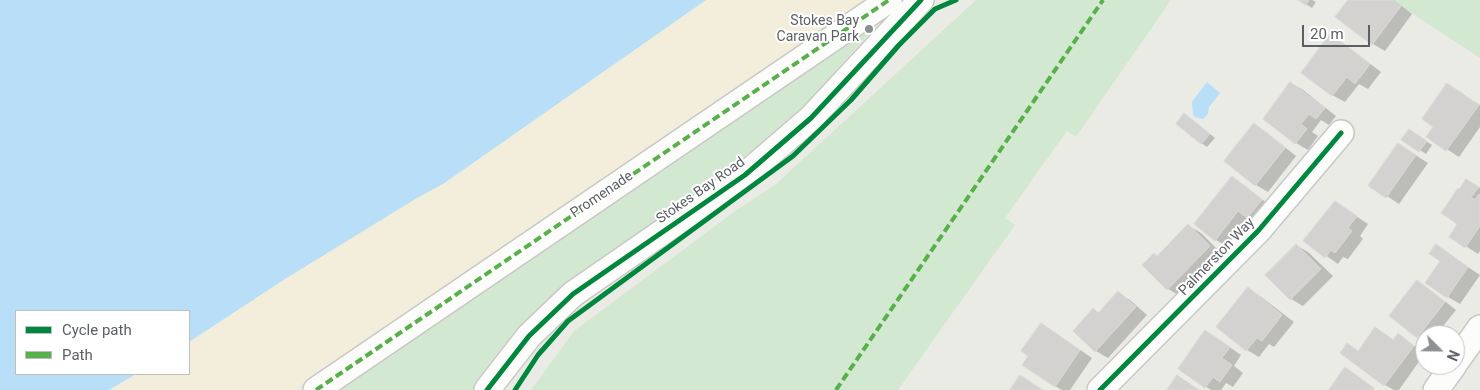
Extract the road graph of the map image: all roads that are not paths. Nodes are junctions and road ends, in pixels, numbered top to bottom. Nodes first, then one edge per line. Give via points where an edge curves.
1 (889, 0) edge
2 (921, 0) edge
3 (1341, 133) dead end
4 (1480, 328) edge
5 (1465, 349) edge
6 (1446, 375) edge
7 (316, 390) edge
8 (487, 390) edge
9 (1100, 390) edge
10 (1436, 390) edge

1 - 7 street, Promenade
2 - 8 street, Stokes Bay Road via 811,118 745,175 573,294 529,336
3 - 9 street, Palmerston Way via 1258,232
4 - 5 street
6 - 10 street

